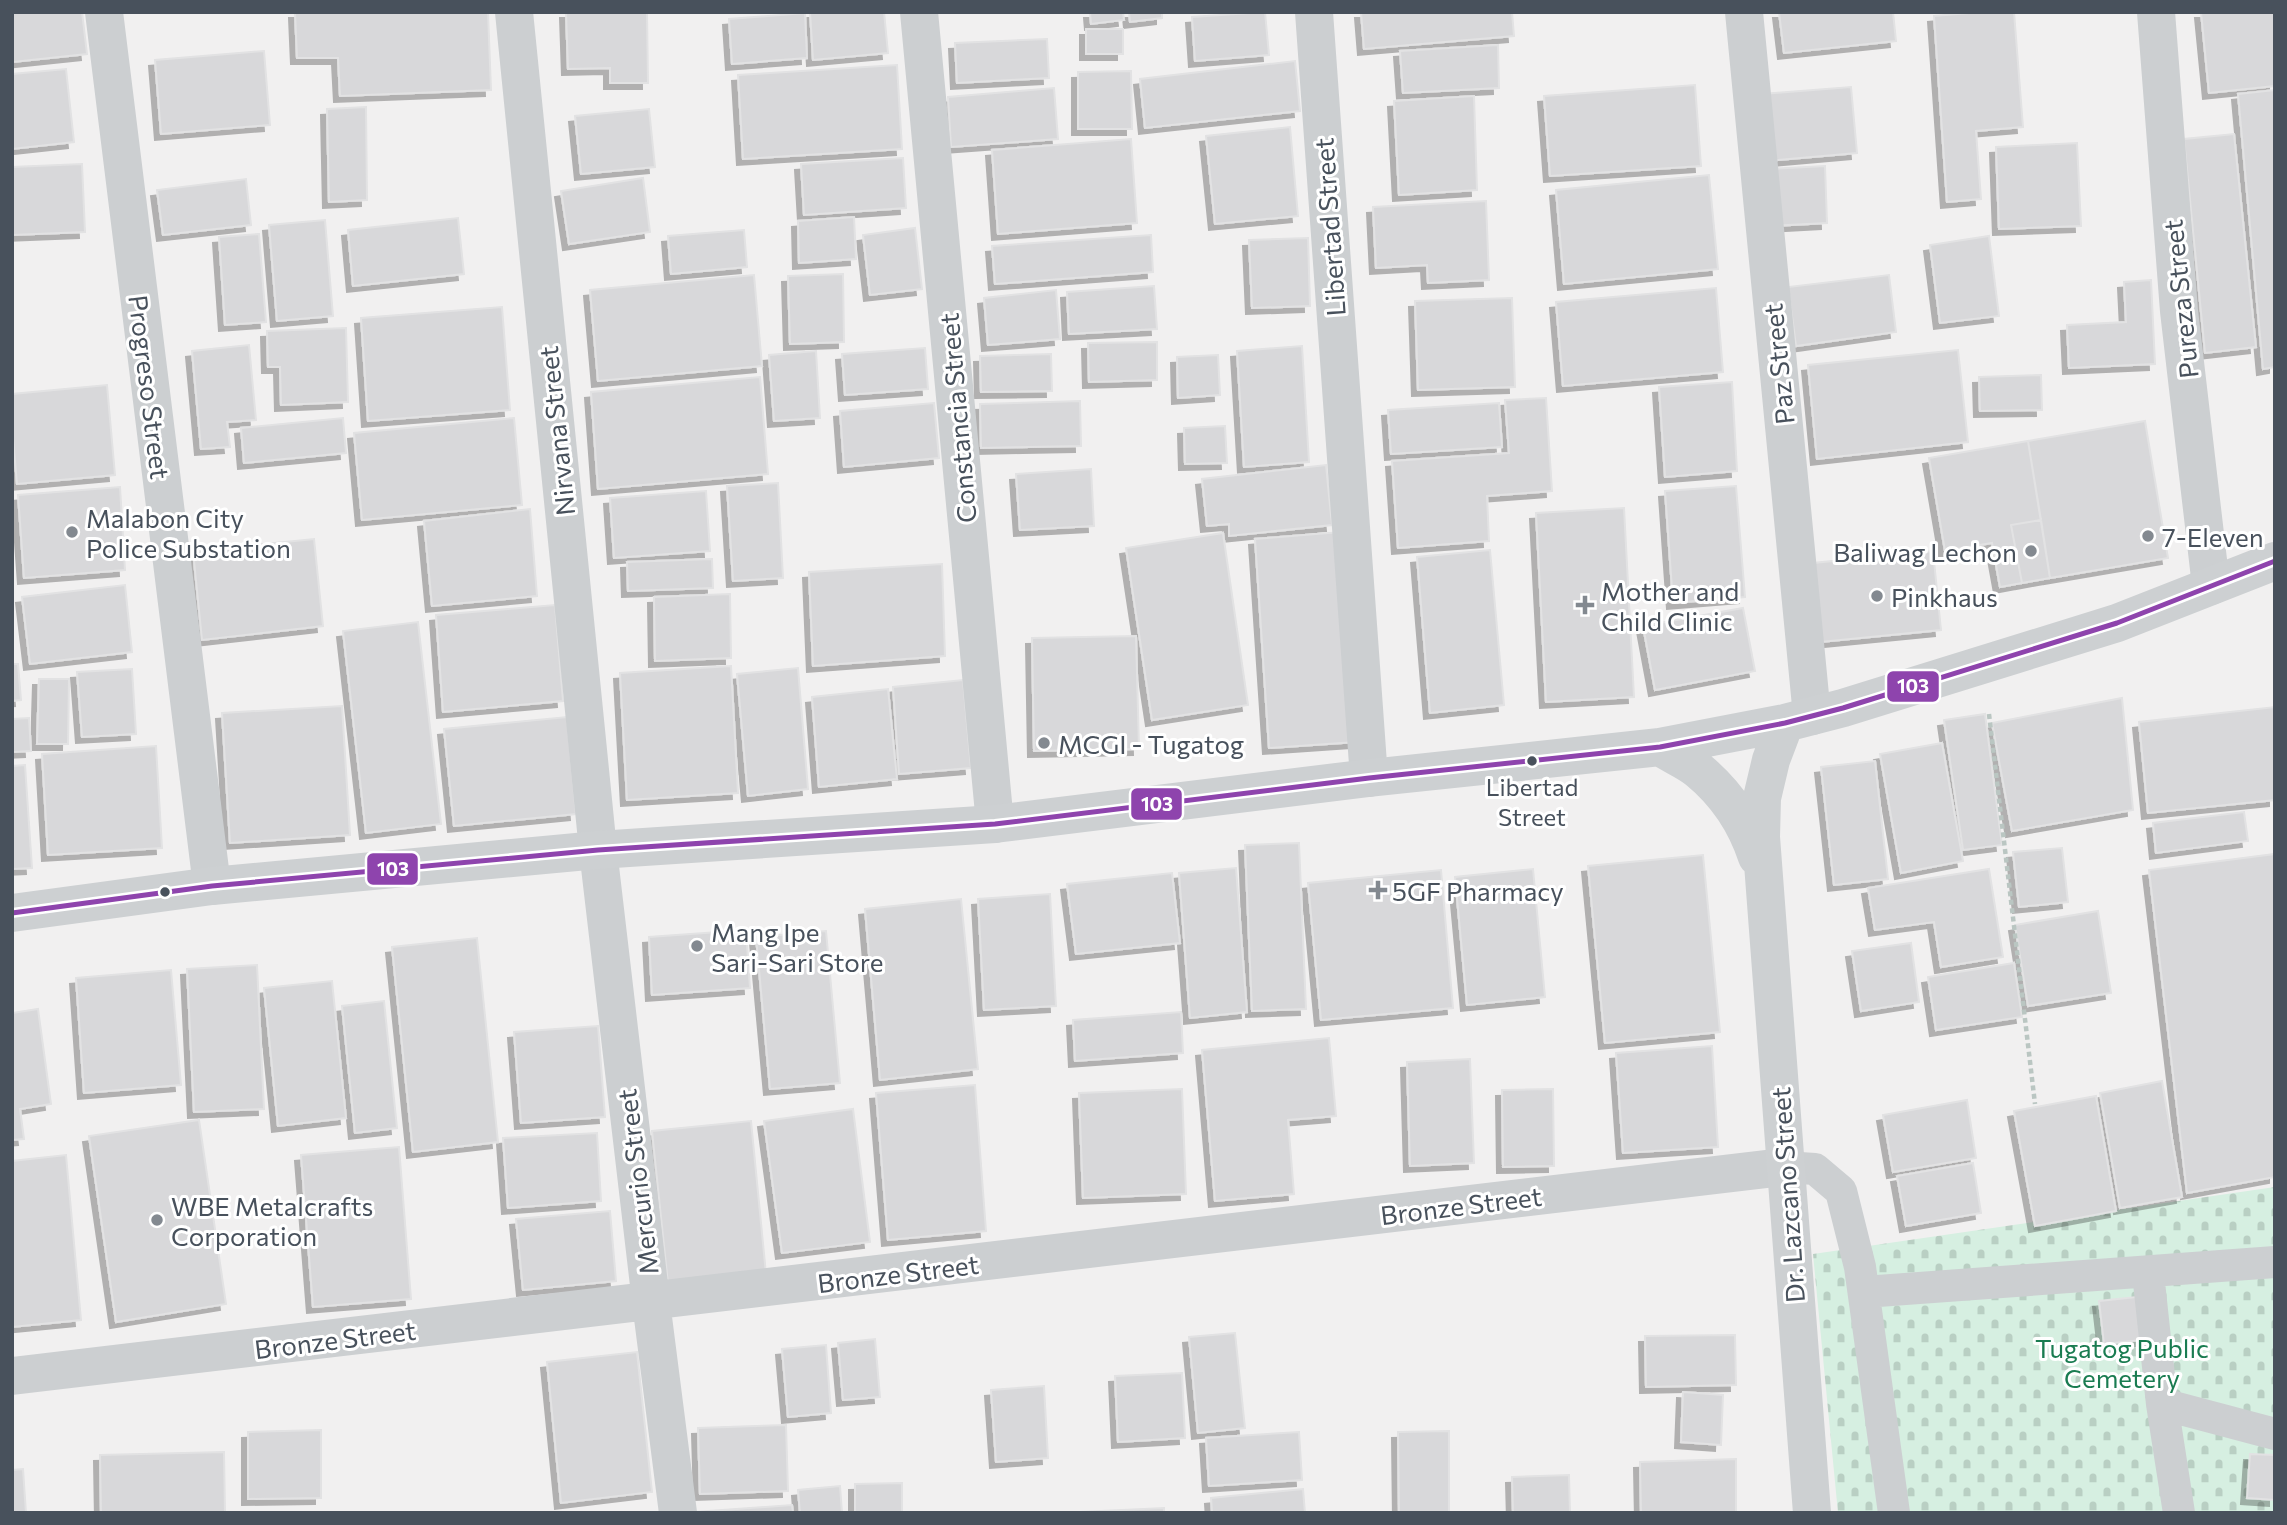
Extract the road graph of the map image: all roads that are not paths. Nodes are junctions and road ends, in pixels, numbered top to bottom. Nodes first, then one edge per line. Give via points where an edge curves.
1 (104, 12) edge
2 (514, 12) edge
3 (919, 12) edge
4 (1314, 12) edge
5 (1744, 12) edge
6 (2156, 12) edge
7 (2275, 561) edge
8 (2211, 586) junction
9 (1799, 720) junction
10 (1660, 747) junction
11 (1369, 778) junction
12 (995, 824) junction
13 (598, 850) junction
14 (1763, 877) junction
15 (212, 886) junction
16 (12, 913) edge
17 (1784, 1167) junction
18 (2275, 1262) edge
19 (2148, 1273) junction
20 (1864, 1292) junction
21 (651, 1302) junction
22 (12, 1376) edge
23 (2162, 1404) junction
24 (2275, 1434) edge
25 (678, 1513) edge
26 (1812, 1513) edge
27 (1894, 1513) edge
28 (2179, 1513) edge

1 - 15 street, Progreso Street
2 - 13 street, Nirvana Street
3 - 12 street, Constancia Street
4 - 11 street, Libertad Street
5 - 9 street, Paz Street
6 - 8 street, Pureza Street via 2179,310
7 - 8 main road
8 - 9 main road via 2117,623
9 - 10 main road
9 - 14 main road, Dr. Lazcano Street via 1771,760 1762,798
10 - 11 main road
10 - 14 main road, Dr. Lazcano Street via 1697,769 1728,799 1751,836
11 - 12 main road
12 - 13 main road
13 - 15 main road
13 - 21 street, Mercurio Street
14 - 17 main road, Dr. Lazcano Street
15 - 16 main road
17 - 20 lane via 1815,1169 1841,1191
17 - 21 street, Bronze Street
17 - 26 main road, Dr. Lazcano Street
18 - 19 lane
19 - 20 lane
19 - 23 lane
20 - 27 lane
21 - 22 street, Bronze Street
21 - 25 street, Mercurio Street
23 - 24 lane
23 - 28 lane

